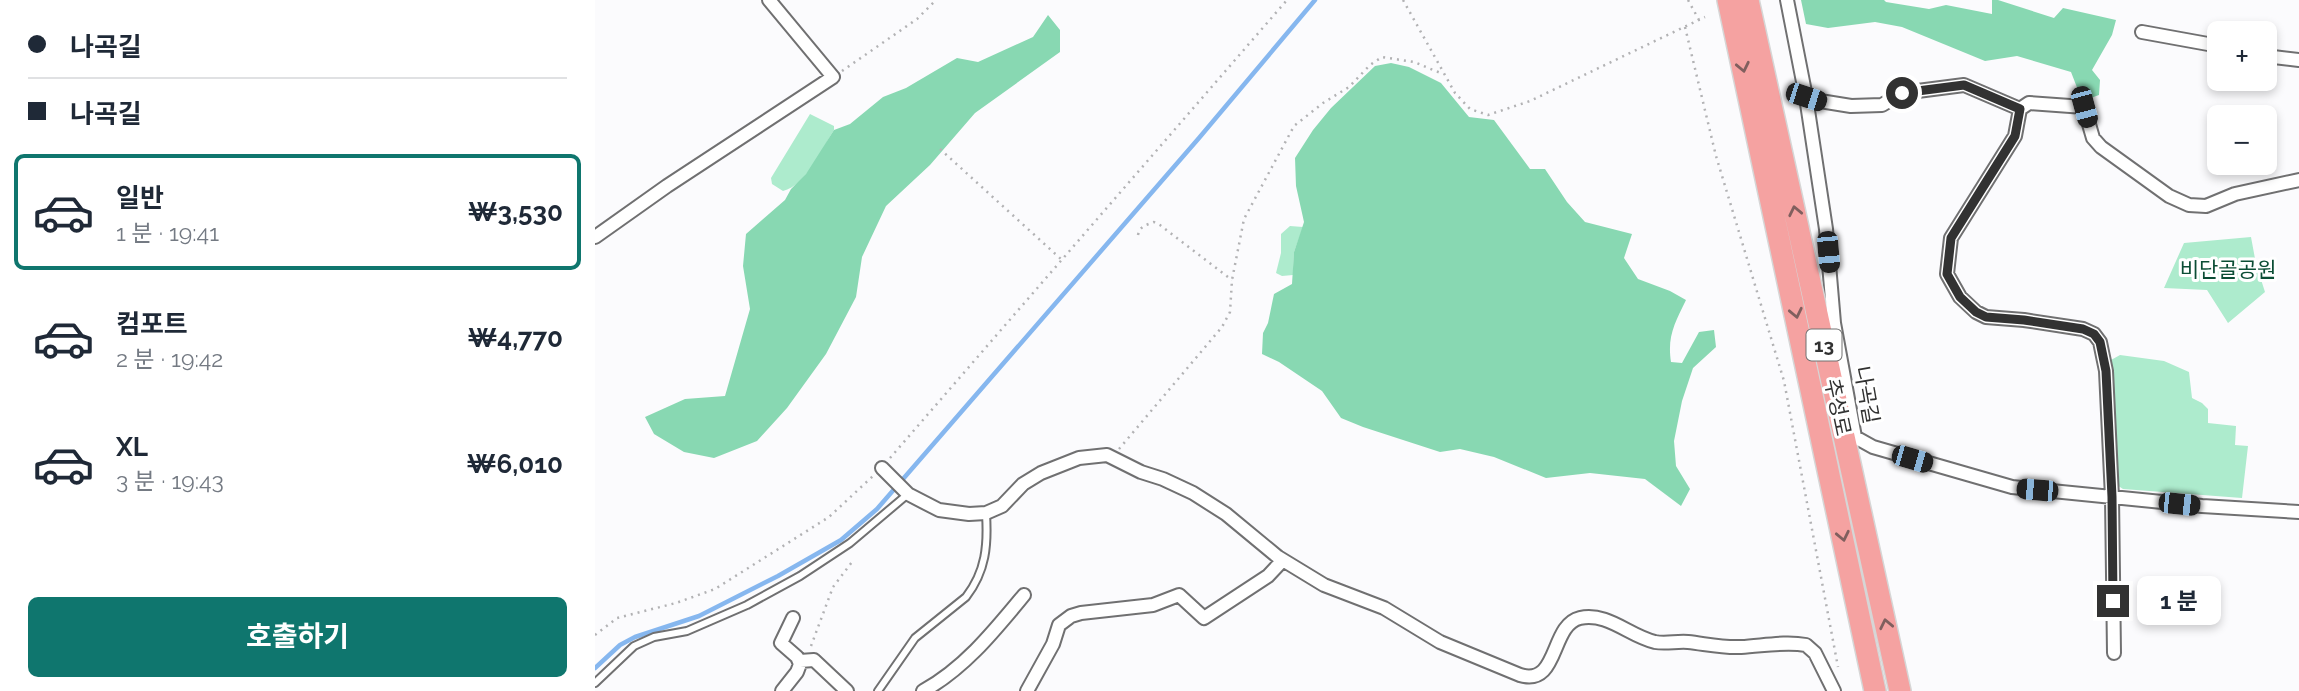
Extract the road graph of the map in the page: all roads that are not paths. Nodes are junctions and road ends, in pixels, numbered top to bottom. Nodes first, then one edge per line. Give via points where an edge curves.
1 (769, 0) edge
2 (1728, 0) edge
3 (1748, 0) edge
4 (1787, 0) edge
5 (2142, 32) dead end
6 (2207, 45) edge
7 (2277, 57) edge
8 (2299, 60) edge
9 (1806, 97) junction
10 (2020, 109) junction
11 (2299, 180) edge
12 (595, 237) edge
13 (885, 471) road end
14 (908, 494) junction
15 (2112, 497) junction
16 (2299, 512) edge
17 (986, 513) junction
18 (1283, 559) junction
19 (1024, 595) dead end
20 (793, 618) dead end
21 (2114, 653) dead end
22 (803, 660) junction
23 (595, 683) edge
24 (929, 690) edge
25 (782, 691) edge
26 (847, 691) edge
27 (878, 691) edge
28 (1027, 691) edge
29 (1835, 691) edge
30 (1875, 691) edge
31 (1900, 691) edge

1 - 12 street via 833,77
2 -> 30 main road, 추성로 / 13
31 -> 3 main road, 추성로 / 13
4 - 9 street, 나곡길
5 - 6 street
7 - 8 street
9 - 10 street via 1851,106 1882,105 1902,93 1964,85
9 - 15 street, 나곡길 via 1826,229 1834,323 1856,438 2013,488
10 - 11 street via 2029,103 2084,107 2092,138 2101,147 2189,205 2206,206 2235,194
10 - 15 street via 2015,136 1951,238 1947,274 1960,297 1986,317 2036,321 2094,334 2105,357
13 - 14 street
14 - 17 street via 939,509
14 - 23 lane via 850,543 800,576 699,626 634,646
15 - 16 street, 나곡길
15 - 21 street
17 - 18 street via 1002,506 1041,473 1088,456 1107,455 1207,501
17 - 27 lane via 986,551 972,589 915,638
18 - 28 street via 1268,576 1204,618 1179,595 1153,605 1071,616 1059,625
18 - 29 street via 1324,585 1384,608 1450,647 1527,678 1548,665 1568,625 1592,617 1660,642 1728,647 1806,645
19 - 24 street via 983,642
20 - 22 street via 781,643
22 - 25 street
22 - 26 street via 814,660

